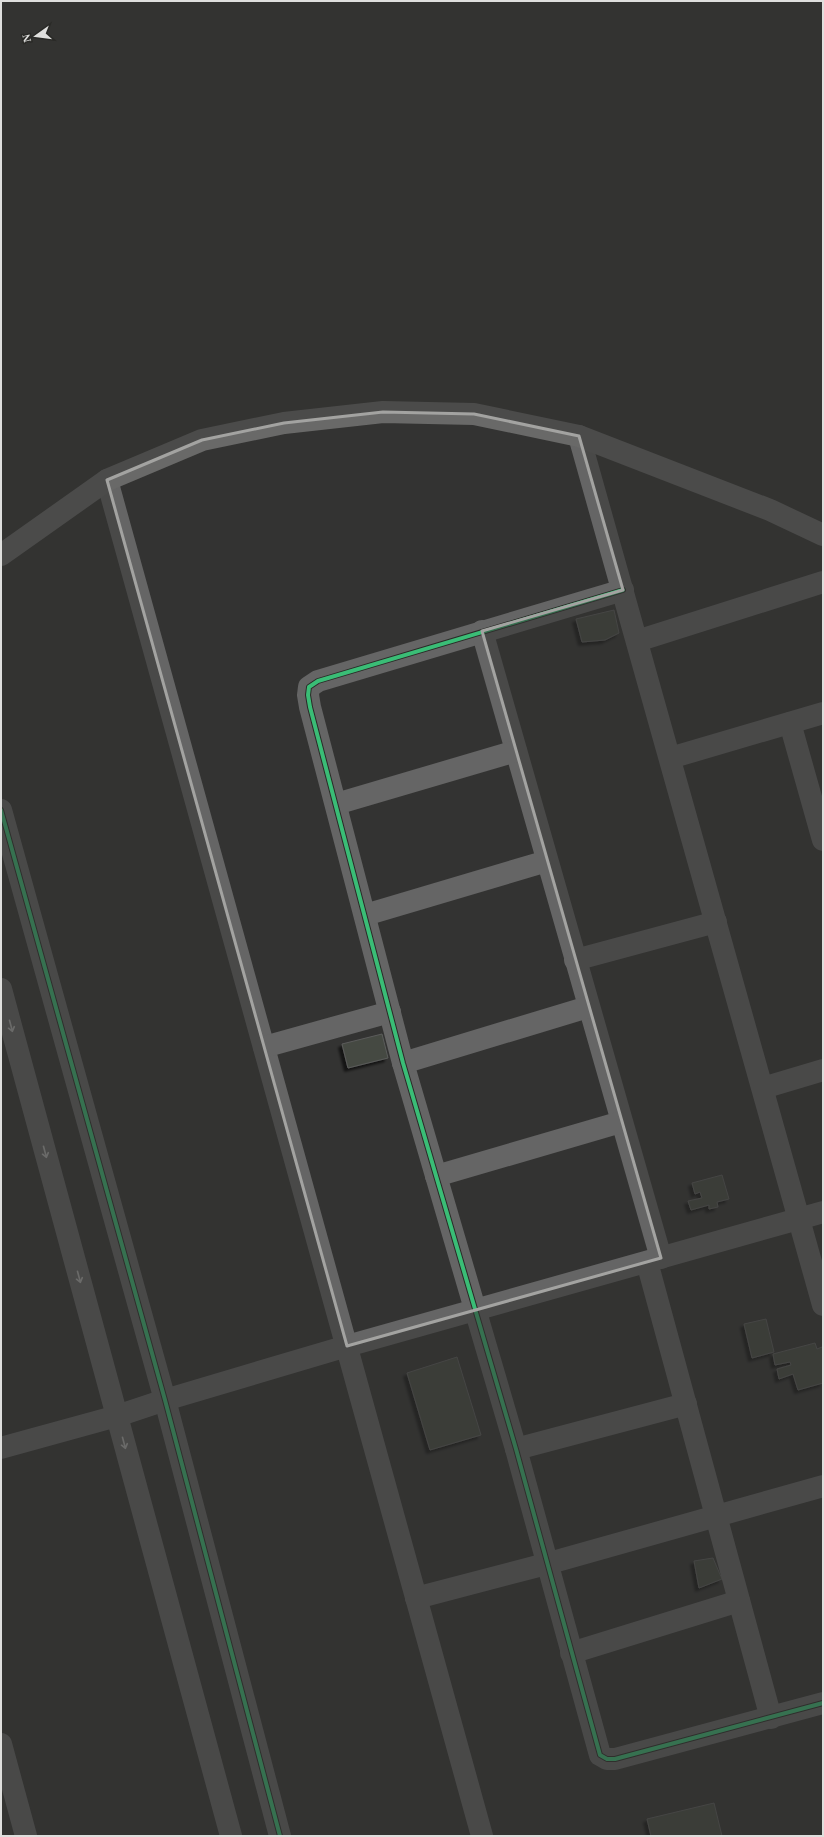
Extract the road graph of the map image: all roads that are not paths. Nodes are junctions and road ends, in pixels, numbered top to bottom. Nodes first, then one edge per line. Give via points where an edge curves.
1 (580, 436) junction
2 (107, 480) junction
3 (823, 535) edge
4 (1, 555) edge
5 (823, 582) edge
6 (623, 590) junction
7 (482, 631) junction
8 (637, 641) junction
9 (823, 713) edge
10 (790, 723) junction
11 (516, 751) junction
12 (670, 758) junction
13 (336, 804) junction
14 (1, 810) edge
15 (823, 840) edge
16 (547, 861) junction
17 (365, 915) junction
18 (716, 922) junction
19 (575, 960) junction
20 (1, 989) edge
21 (588, 1007) junction
22 (390, 1012) junction
23 (264, 1047) junction
24 (403, 1063) junction
25 (823, 1070) edge
26 (762, 1088) junction
27 (621, 1122) junction
28 (436, 1176) junction
29 (823, 1212) edge
30 (799, 1218) junction
31 (654, 1260) junction
32 (823, 1305) edge
33 (476, 1310) junction
34 (347, 1346) junction
35 (165, 1400) junction
36 (686, 1404) junction
37 (117, 1416) junction
38 (1, 1448) edge
39 (516, 1449) junction
40 (823, 1486) edge
41 (716, 1515) junction
42 (546, 1564) junction
43 (416, 1598) junction
44 (739, 1601) junction
45 (571, 1653) junction
46 (823, 1703) edge
47 (771, 1718) junction
48 (1, 1744) edge
49 (26, 1836) edge
50 (231, 1836) edge
51 (280, 1836) edge
52 (482, 1836) edge

1 - 2 street via 474,414 383,412 284,423 202,440
1 - 3 street via 770,510
1 - 6 street
2 - 4 street
2 - 23 street
5 - 8 street
6 - 7 street
6 - 8 street
7 - 11 street
7 - 13 street via 318,681 309,687 310,706
8 - 12 street
9 - 10 street
10 - 12 street
10 - 15 street
11 - 13 street
11 - 16 street
12 - 18 street
13 - 17 street
14 - 35 street
16 - 17 street
16 - 19 street
17 - 22 street
18 - 19 street
18 - 26 street
19 - 21 street
20 -> 37 street
21 - 24 street
21 - 27 street
22 - 23 street
22 - 24 street
23 - 34 street
24 - 28 street
25 - 26 street
26 - 30 street
27 - 28 street
27 - 31 street
28 - 33 street
29 - 30 street
30 - 31 street
30 - 32 street
31 - 33 street
31 - 36 street
33 - 34 street
33 - 39 street
34 - 35 street
34 - 43 street
35 - 37 street
35 - 51 street
36 - 39 street
36 - 41 street
37 - 38 street
37 -> 50 street
39 - 42 street
40 - 41 street
41 - 42 street
41 - 44 street
42 - 43 street
42 - 45 street
43 - 52 street
44 - 45 street
44 - 47 street
45 - 47 street via 597,1747 600,1755 607,1759
46 - 47 street
48 - 49 street

